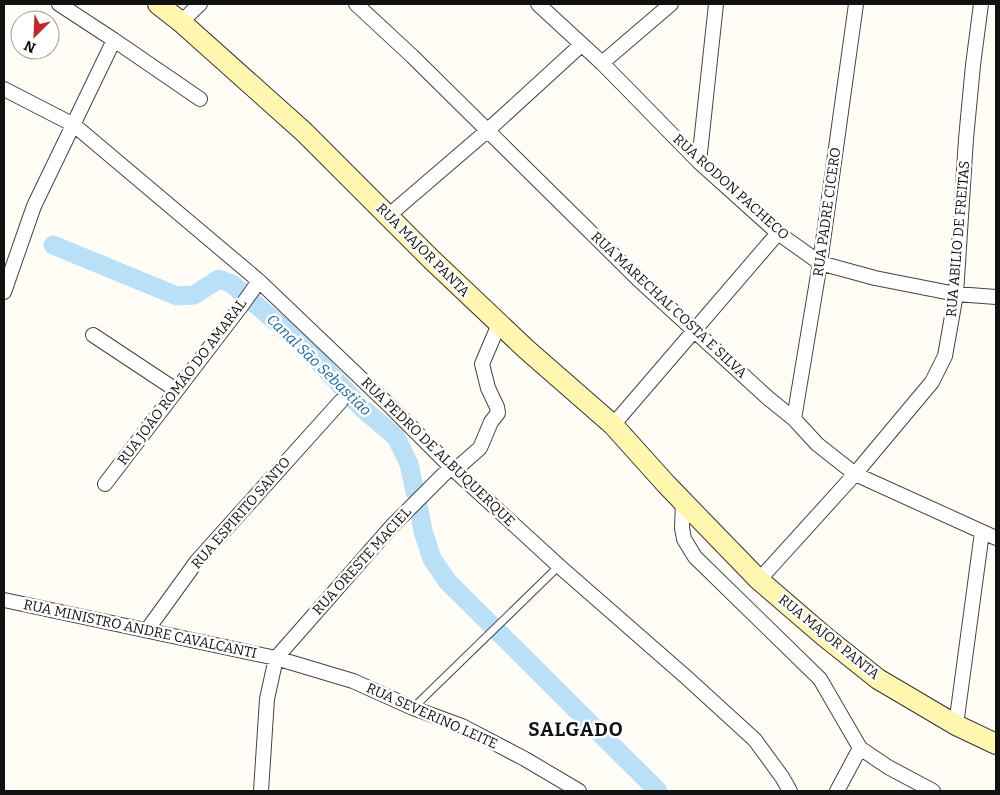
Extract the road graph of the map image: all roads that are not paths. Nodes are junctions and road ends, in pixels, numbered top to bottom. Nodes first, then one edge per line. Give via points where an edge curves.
1 (59, 4) edge
2 (158, 4) edge
3 (200, 4) edge
4 (356, 4) edge
5 (538, 4) edge
6 (670, 4) edge
7 (716, 4) edge
8 (856, 4) edge
9 (982, 4) edge
10 (181, 22) junction
11 (114, 40) junction
12 (581, 46) junction
13 (602, 63) junction
14 (4, 89) edge
15 (200, 99) dead end
16 (74, 125) junction
17 (487, 131) junction
18 (699, 162) junction
19 (388, 216) junction
20 (778, 233) junction
21 (820, 263) junction
22 (255, 286) junction
23 (4, 292) edge
24 (956, 294) junction
25 (996, 297) edge
26 (500, 324) junction
27 (696, 331) junction
28 (93, 335) dead end
29 (176, 390) junction
30 (341, 401) dead end
31 (794, 420) junction
32 (613, 425) junction
33 (453, 469) junction
34 (855, 474) junction
35 (105, 484) dead end
36 (683, 501) junction
37 (982, 532) junction
38 (996, 538) edge
39 (559, 566) junction
40 (759, 580) junction
41 (4, 600) edge
42 (147, 630) junction
43 (276, 658) junction
44 (413, 708) junction
45 (956, 725) junction
46 (996, 744) edge
47 (860, 748) junction
48 (261, 791) edge
49 (580, 791) edge
50 (790, 791) edge
51 (837, 791) edge
52 (933, 791) edge

1 - 11 street
2 - 10 street, RUA MAJOR PANTA
3 - 10 street
4 - 17 street, RUA MARECHAL COSTA E SILVA
5 - 12 street, RUA RODON PACHECO
6 - 13 street
7 - 18 street
8 - 21 street, RUA PADRE CICERO
9 - 24 street, RUA ABILIO DE FREITAS via 966,140
10 - 19 street, RUA MAJOR PANTA via 304,132
11 - 15 street
11 - 16 street
12 - 13 street, RUA RODON PACHECO
12 - 17 street
13 - 18 street, RUA RODON PACHECO
14 - 16 street, RUA PEDRO DE ALBUQUERQUE
16 - 22 street, RUA PEDRO DE ALBUQUERQUE
16 - 23 street via 34,206
17 - 19 street
17 - 27 street, RUA MARECHAL COSTA E SILVA
18 - 20 street, RUA RODON PACHECO
19 - 26 street, RUA MAJOR PANTA
20 - 21 street, RUA RODON PACHECO
20 - 27 street
21 - 24 street, RUA RODON PACHECO
21 - 31 street, RUA PADRE CICERO
22 - 29 street, RUA JOÃO ROMÃO DO AMARAL
22 - 33 street, RUA PEDRO DE ALBUQUERQUE via 392,408
24 - 25 street, RUA RODON PACHECO
24 - 34 street, RUA ABILIO DE FREITAS via 945,356 932,382
26 - 32 street, RUA MAJOR PANTA
26 - 33 street, RUA ORESTE MACIEL via 482,364 498,412 480,448
27 - 31 street, RUA MARECHAL COSTA E SILVA
27 - 32 street
28 - 29 street
29 - 35 street, RUA JOÃO ROMÃO DO AMARAL
30 - 42 street, RUA ESPIRITO SANTO via 196,562
31 - 34 street, RUA MARECHAL COSTA E SILVA via 817,444
32 - 36 street, RUA MAJOR PANTA
33 - 39 street, RUA PEDRO DE ALBUQUERQUE
33 - 43 street, RUA ORESTE MACIEL via 392,526
34 - 37 street, RUA MARECHAL COSTA E SILVA
34 - 40 street, RUA ABILIO DE FREITAS
36 - 40 street, RUA MAJOR PANTA
36 - 47 street via 684,539 695,557 820,678
37 - 38 street, RUA MARECHAL COSTA E SILVA
37 - 45 street
39 - 44 lane
39 - 50 street, RUA PEDRO DE ALBUQUERQUE via 754,740
40 - 45 street, RUA MAJOR PANTA via 878,679
41 - 42 street, RUA MINISTRO ANDRE CAVALCANTI
42 - 43 street, RUA MINISTRO ANDRE CAVALCANTI
43 - 44 street, RUA SEVERINO LEITE via 353,681
43 - 48 street via 267,699
44 - 49 street, RUA SEVERINO LEITE via 462,726
45 - 46 street, RUA MAJOR PANTA
47 - 51 street
47 - 52 street

